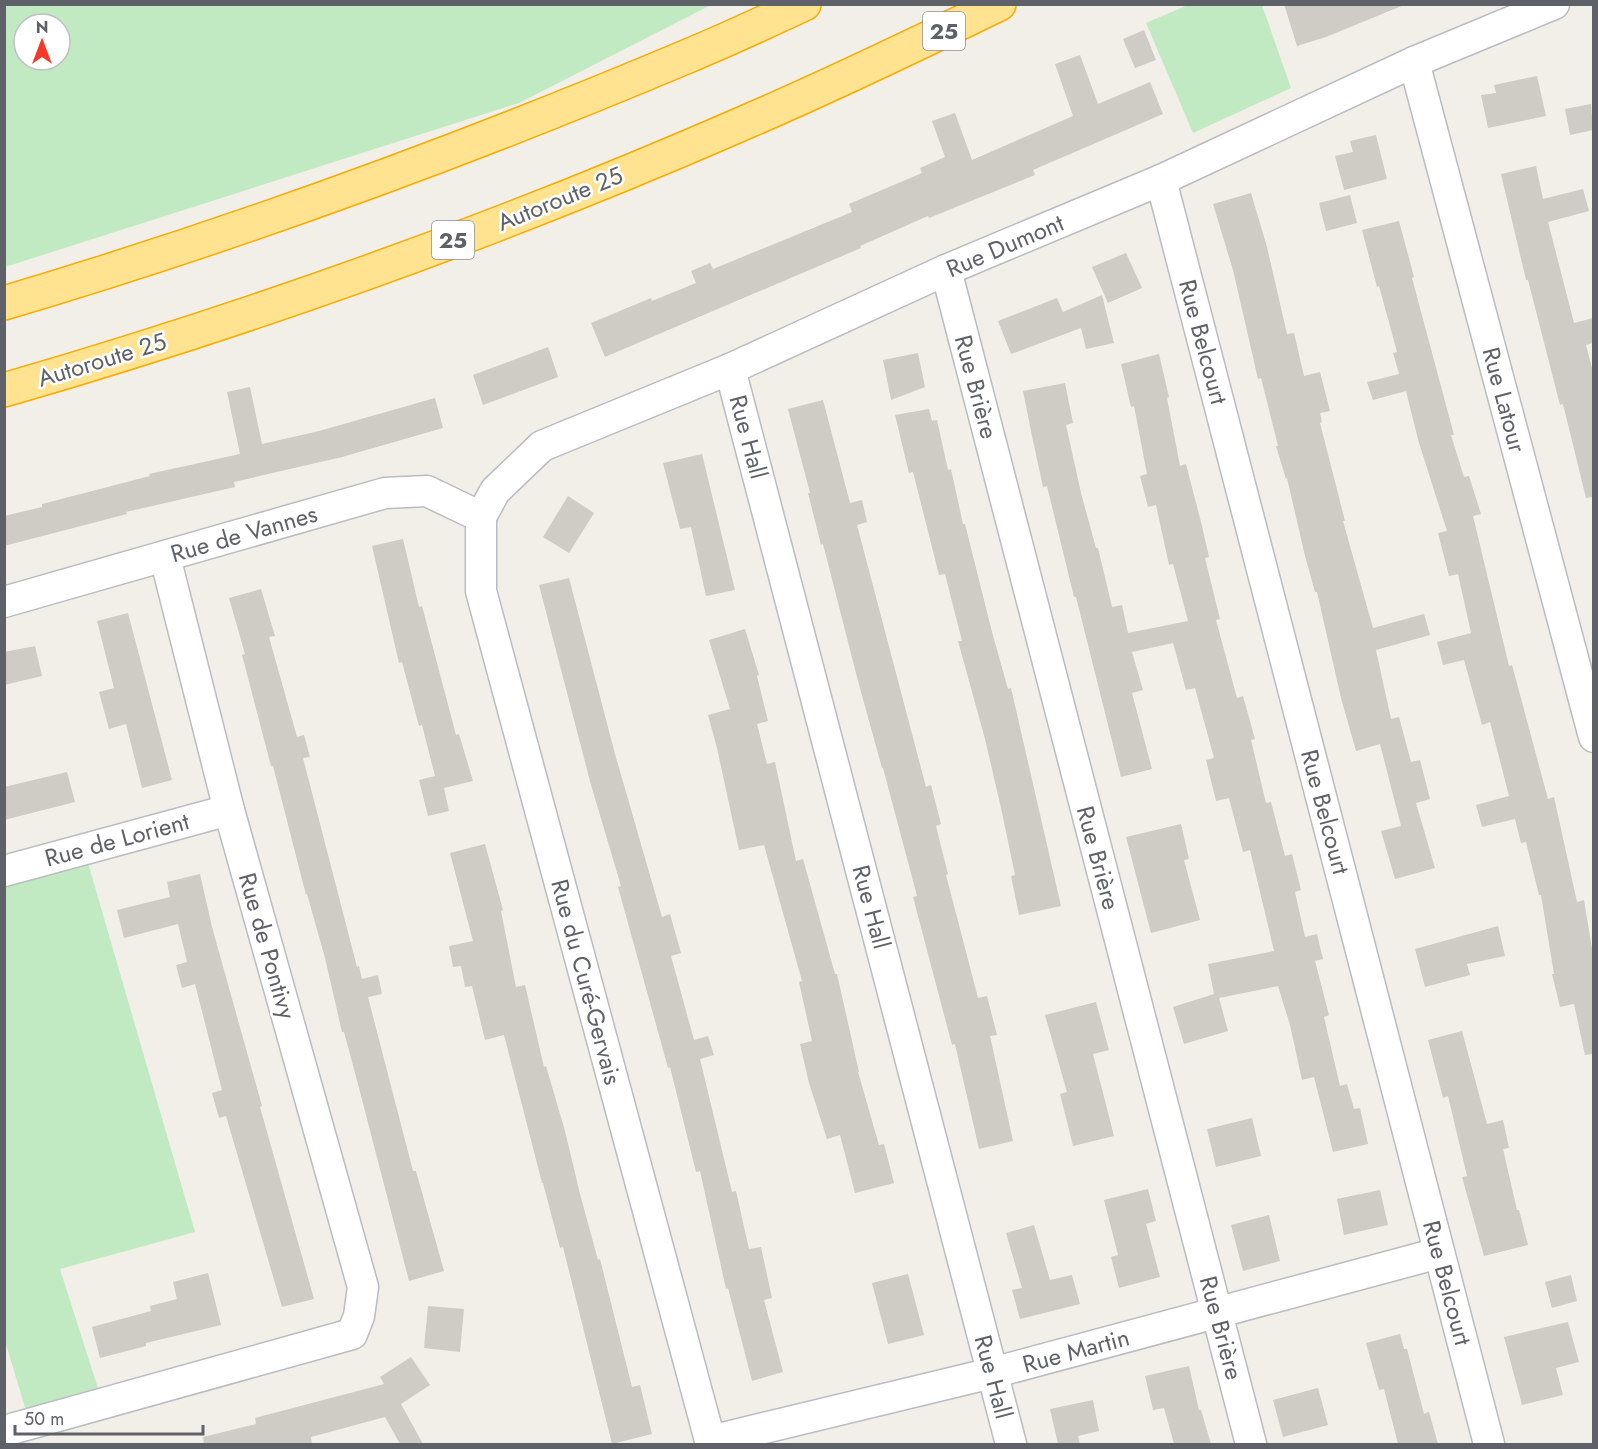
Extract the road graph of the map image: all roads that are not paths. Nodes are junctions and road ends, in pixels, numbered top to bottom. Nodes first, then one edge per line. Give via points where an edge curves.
1 (804, 4) edge
2 (999, 4) edge
3 (1554, 4) edge
4 (1414, 62) junction
5 (1161, 180) junction
6 (946, 270) junction
7 (4, 303) edge
8 (730, 369) junction
9 (4, 390) edge
10 (481, 517) junction
11 (165, 557) junction
12 (4, 602) edge
13 (1593, 737) edge
14 (229, 810) junction
15 (4, 871) edge
16 (1439, 1253) junction
17 (1217, 1314) junction
18 (992, 1373) junction
19 (4, 1431) edge
20 (710, 1443) edge
21 (1011, 1444) edge
22 (1251, 1444) edge
23 (1489, 1444) edge

1 - 7 highway via 689,56 450,152 203,240
2 - 9 highway, Autoroute 25 / 25 via 737,127 497,224 274,304
3 - 4 street, Rue Dumont
4 - 5 street, Rue Dumont
4 - 13 street, Rue Latour
5 - 6 street, Rue Dumont
5 - 16 street, Rue Belcourt
6 - 8 street, Rue Dumont
6 - 17 street, Rue Brière
8 - 10 street, Rue Dumont via 542,446 495,491
8 - 18 street, Rue Hall
10 - 11 street, Rue de Vannes via 427,491 386,493
10 - 20 street, Rue du Curé-Gervais via 481,591
11 - 12 street, Rue de Vannes
11 - 14 street, Rue de Pontivy
14 - 15 street, Rue de Lorient
14 - 19 street, Rue de Pontivy via 363,1287 359,1316 352,1334
16 - 17 street, Rue Martin
16 - 23 street, Rue Belcourt
17 - 18 street, Rue Martin
17 - 22 street, Rue Brière
18 - 20 street, Rue Martin
18 - 21 street, Rue Hall

